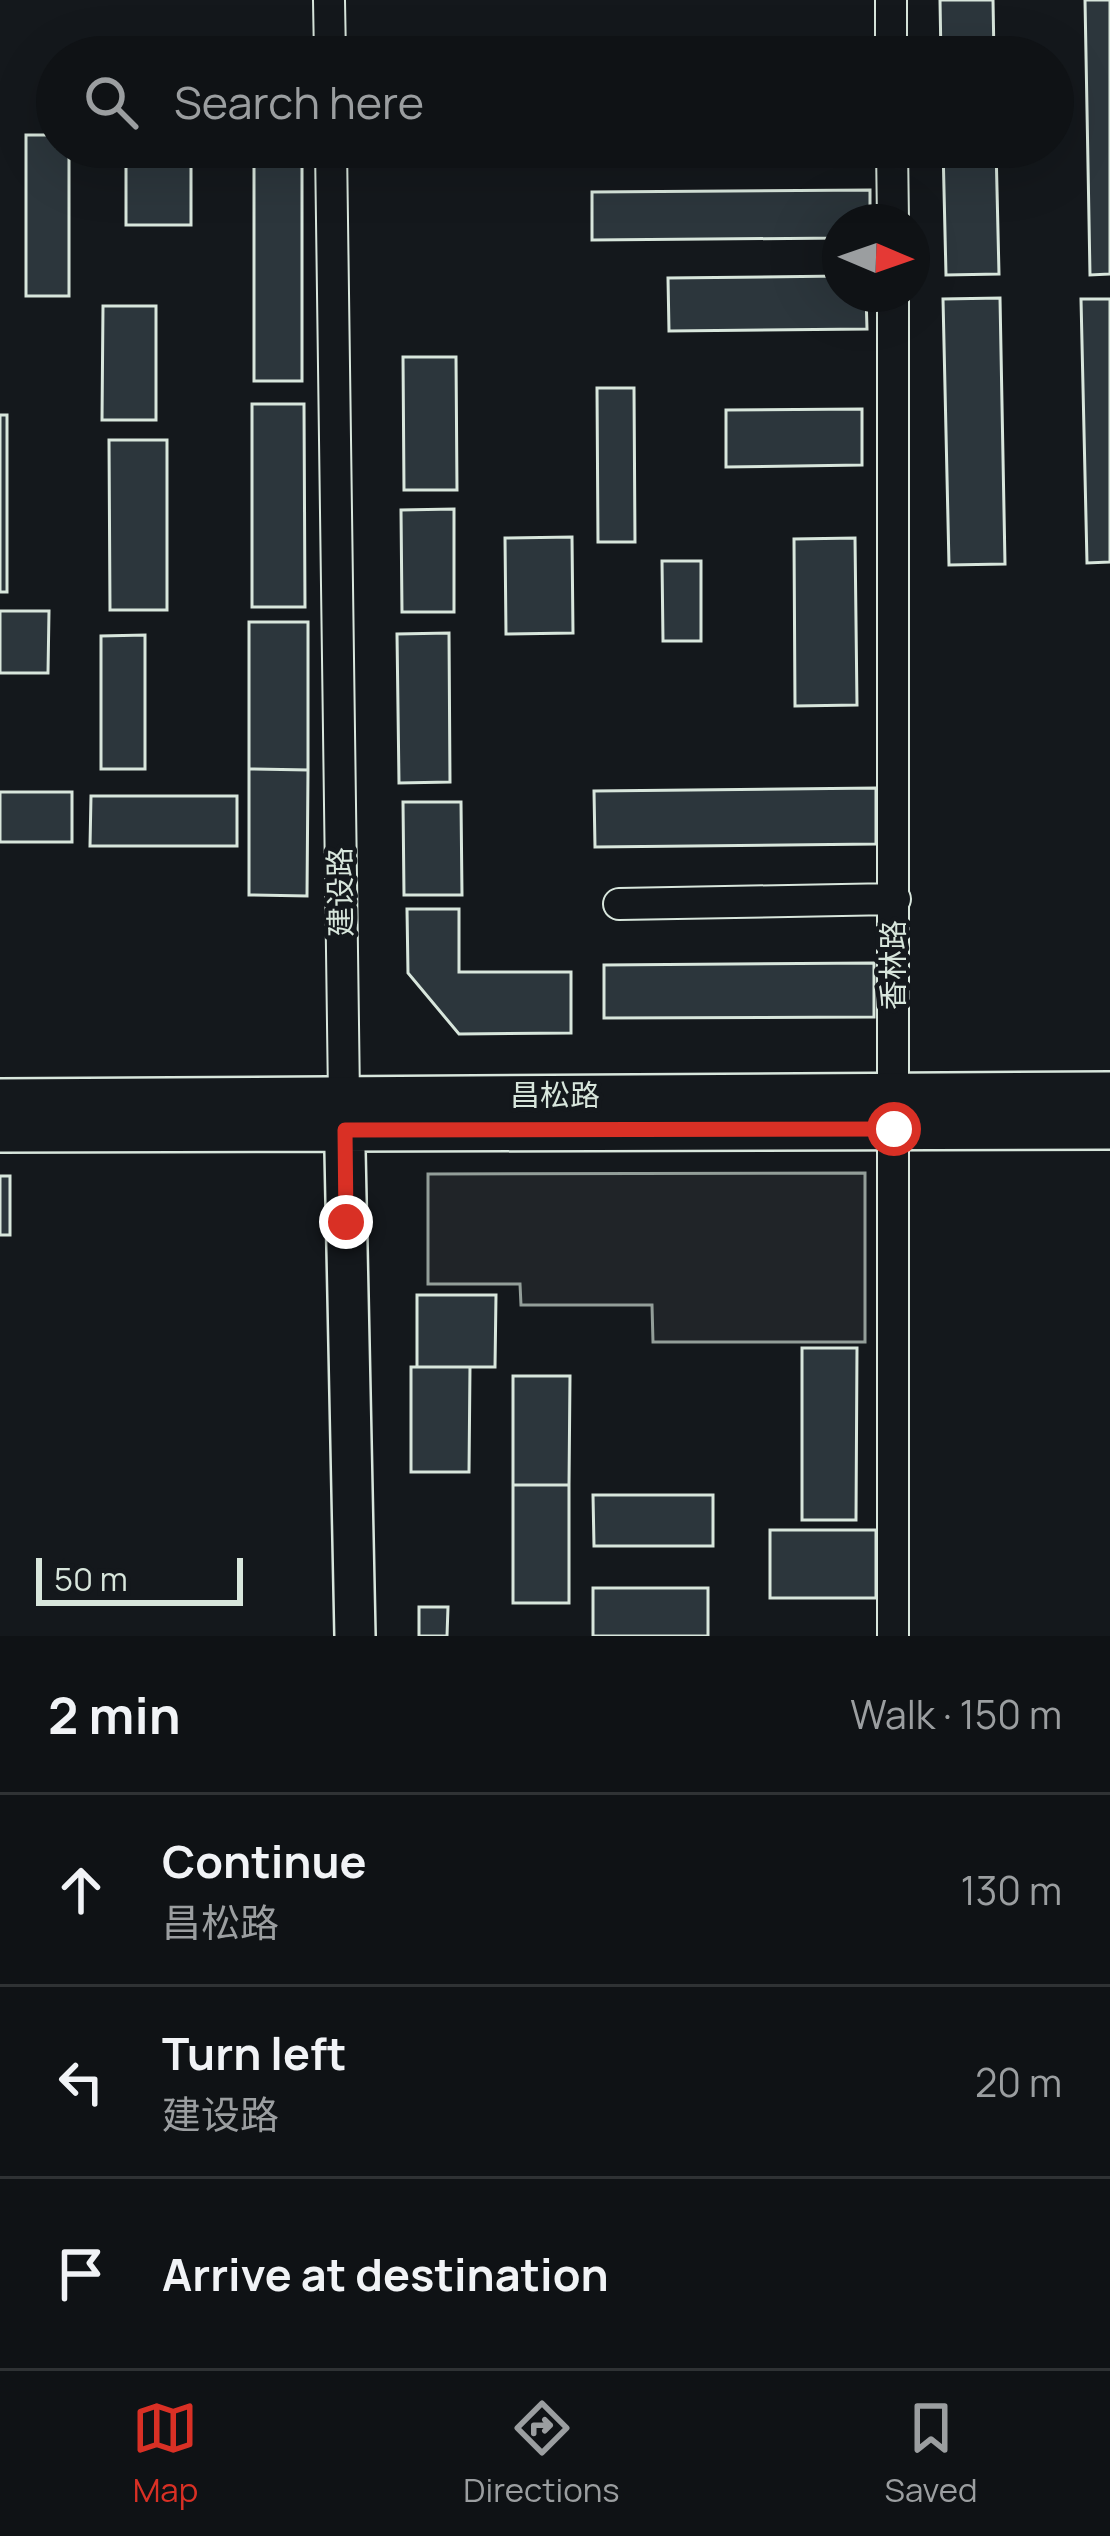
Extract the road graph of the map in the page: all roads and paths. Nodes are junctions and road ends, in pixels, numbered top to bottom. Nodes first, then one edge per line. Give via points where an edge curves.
1 (329, 0) edge
2 (891, 0) edge
3 (330, 36) edge
4 (891, 36) edge
5 (331, 168) edge
6 (892, 168) edge
7 (892, 204) edge
8 (893, 312) edge
9 (895, 899) junction
10 (619, 904) dead end
11 (1110, 1092) edge
12 (0, 1099) edge
13 (894, 1111) junction
14 (344, 1113) junction
15 (1110, 1129) edge
16 (0, 1132) edge
17 (355, 1636) edge
18 (893, 1636) edge

1 - 3 street
2 - 4 street
5 - 14 street, 建设路
6 - 7 street
8 - 9 street, 香林路
9 - 10 street
9 - 13 street, 香林路
11 - 13 main road, 昌松路
12 - 14 main road, 昌松路
13 - 14 main road, 昌松路
13 - 15 main road, 昌松路
13 - 18 street, 香林路
14 - 16 main road, 昌松路
14 - 17 main road, 建设路

